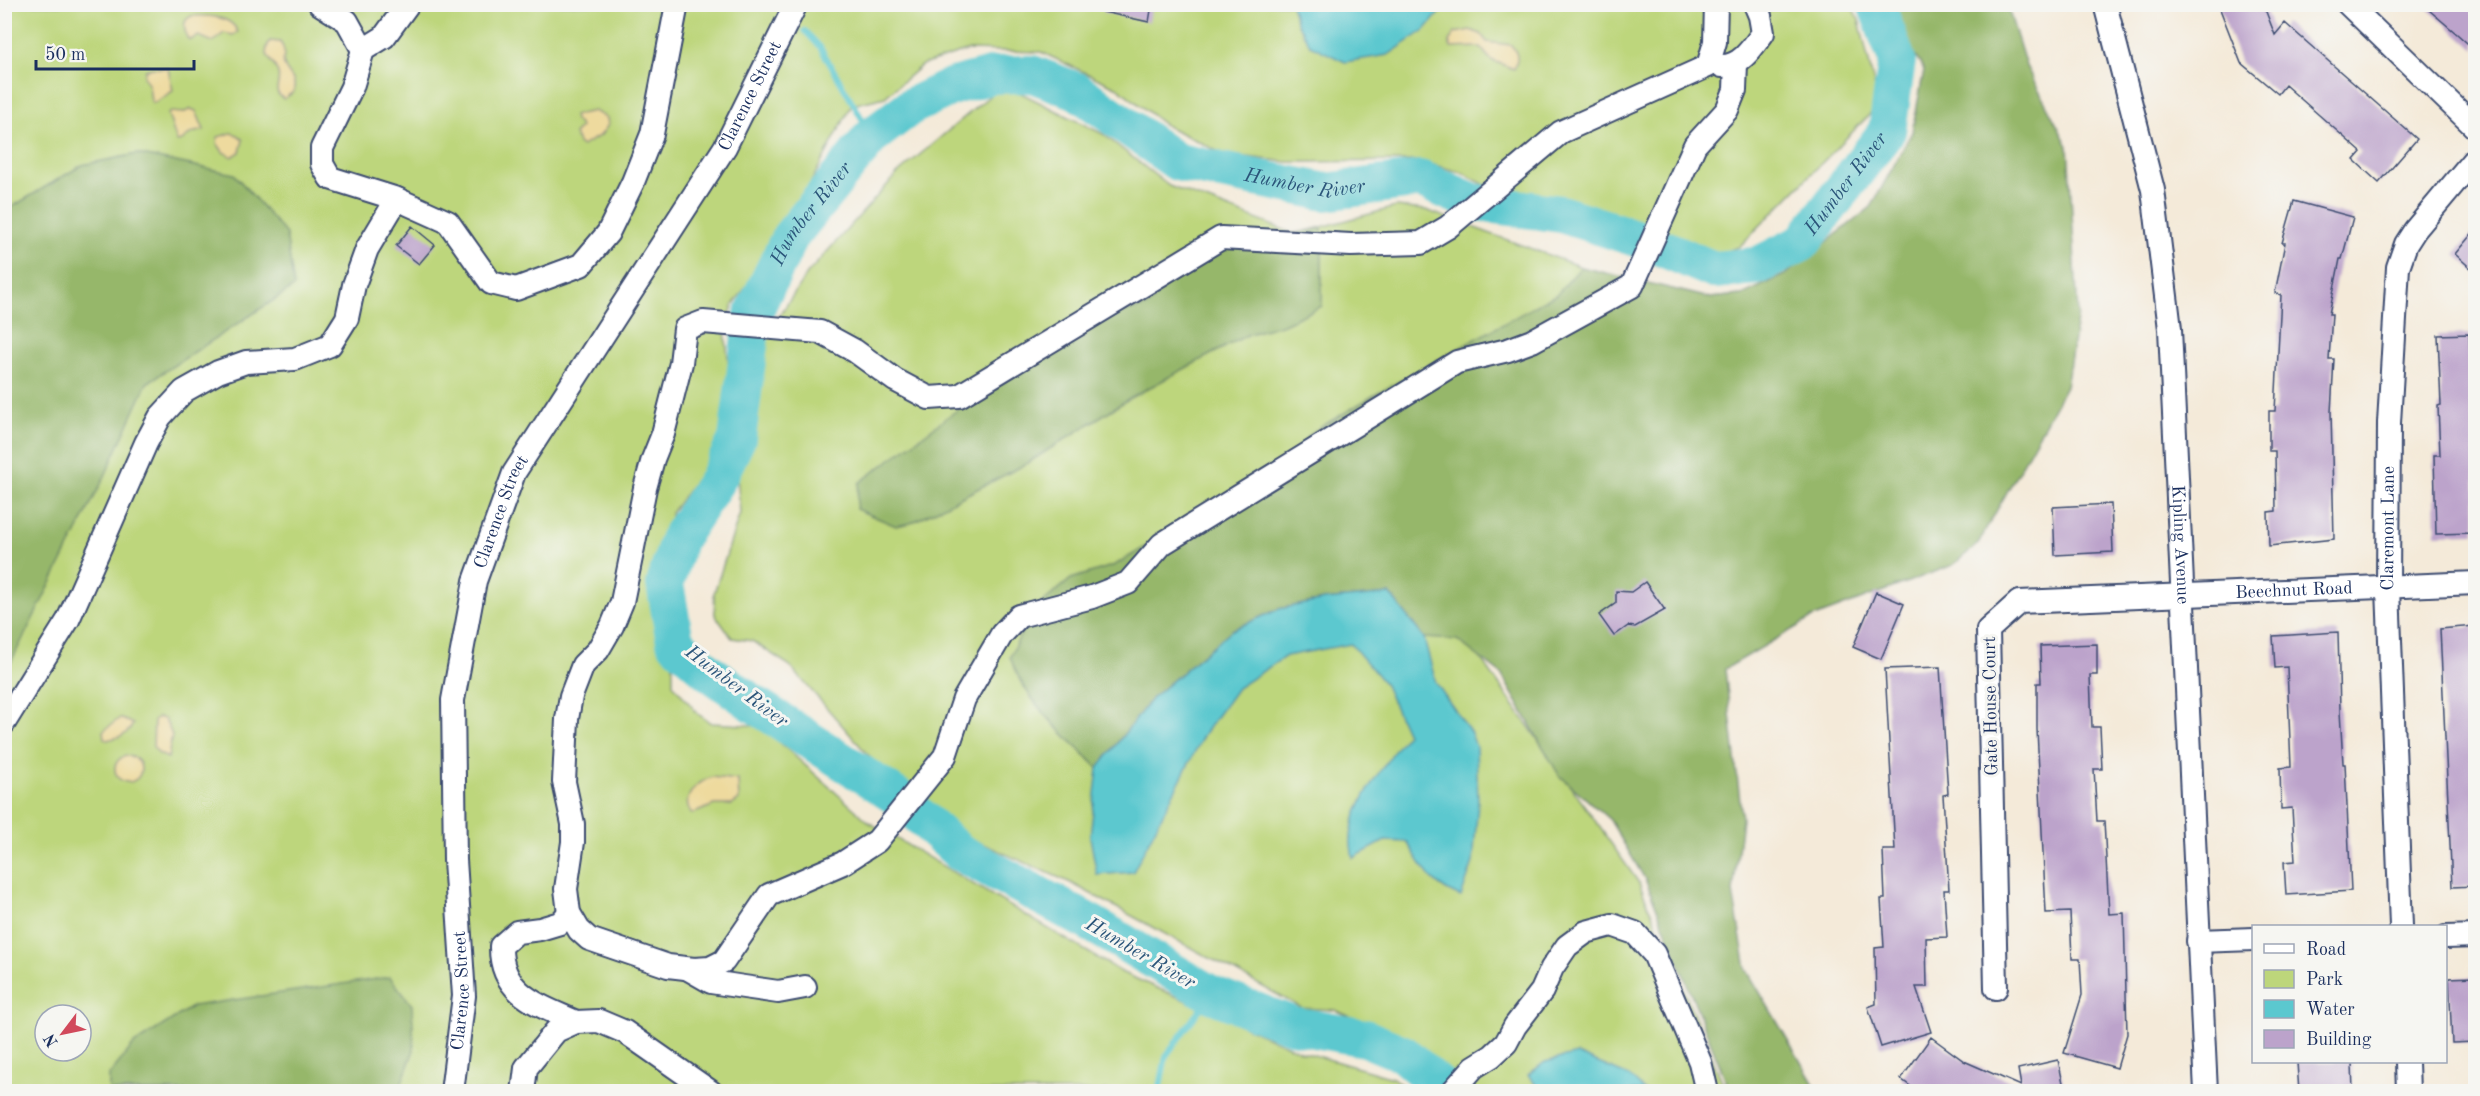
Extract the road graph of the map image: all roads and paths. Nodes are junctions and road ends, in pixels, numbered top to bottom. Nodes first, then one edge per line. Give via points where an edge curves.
1 (320, 4) edge
2 (408, 4) edge
3 (677, 4) edge
4 (796, 4) edge
5 (1716, 4) edge
6 (1755, 4) edge
7 (2105, 4) edge
8 (2348, 4) edge
9 (363, 50) junction
10 (1736, 63) junction
11 (1708, 66) junction
12 (2475, 128) edge
13 (2475, 157) edge
14 (397, 199) junction
15 (2475, 583) edge
16 (2388, 588) junction
17 (2183, 596) junction
18 (4, 723) edge
19 (569, 913) junction
20 (2401, 925) edge
21 (2475, 936) edge
22 (2447, 937) edge
23 (2252, 939) edge
24 (2198, 940) junction
25 (686, 968) junction
26 (805, 987) dead end
27 (1996, 988) dead end
28 (576, 1022) junction
29 (2407, 1063) edge
30 (452, 1092) edge
31 (523, 1092) edge
32 (711, 1092) edge
33 (1452, 1092) edge
34 (1707, 1092) edge
35 (2206, 1092) edge
36 (2408, 1092) edge

1 - 9 street via 347,21
2 - 9 street via 384,36
3 - 14 street via 652,134 608,233 581,265 516,289 491,283 448,222
4 - 30 street, Clarence Street via 725,147 514,472 475,581 453,700 455,860 464,996
5 - 11 street via 1715,42
6 - 10 street via 1763,33 1750,52
7 - 17 street, Kipling Avenue via 2153,190 2170,329
8 - 12 street
9 - 14 street via 352,87 322,148 322,164 330,178
10 - 11 street
10 - 25 street via 1735,90 1727,110 1695,145 1632,286 1532,340 1457,362 1162,544 1128,583 1019,616 1002,634 964,699 945,756 876,841 843,863 769,895 724,961 710,968
11 - 19 street via 1561,132 1448,228 1421,243 1352,245 1221,238 959,396 929,398 820,332 703,322 685,329 681,363 645,488 622,602 598,650 583,665 571,696 564,758 573,833 566,889
13 - 16 street, Claremont Lane via 2415,230 2398,267 2389,423
14 - 18 street via 367,249 348,318 330,345 295,359 246,362 218,372 184,391 160,417 68,620
15 - 16 street, Beechnut Road
16 - 17 street, Beechnut Road
16 - 20 street, Claremont Lane
17 - 24 street, Kipling Avenue
17 - 27 street, Gate House Court via 2019,602 1988,630
19 - 25 street via 589,939 668,966
19 - 28 street via 560,923 517,932 501,946 500,962 504,974 519,992
21 - 22 street
23 - 24 street
24 - 35 street, Kipling Avenue
25 - 26 street via 711,982 778,992
28 - 31 street via 556,1031 526,1068
28 - 32 street via 599,1022 625,1032
29 - 36 street
33 - 34 street via 1474,1067 1506,1042 1542,991 1567,946 1586,932 1612,925 1635,933 1654,954 1700,1062

